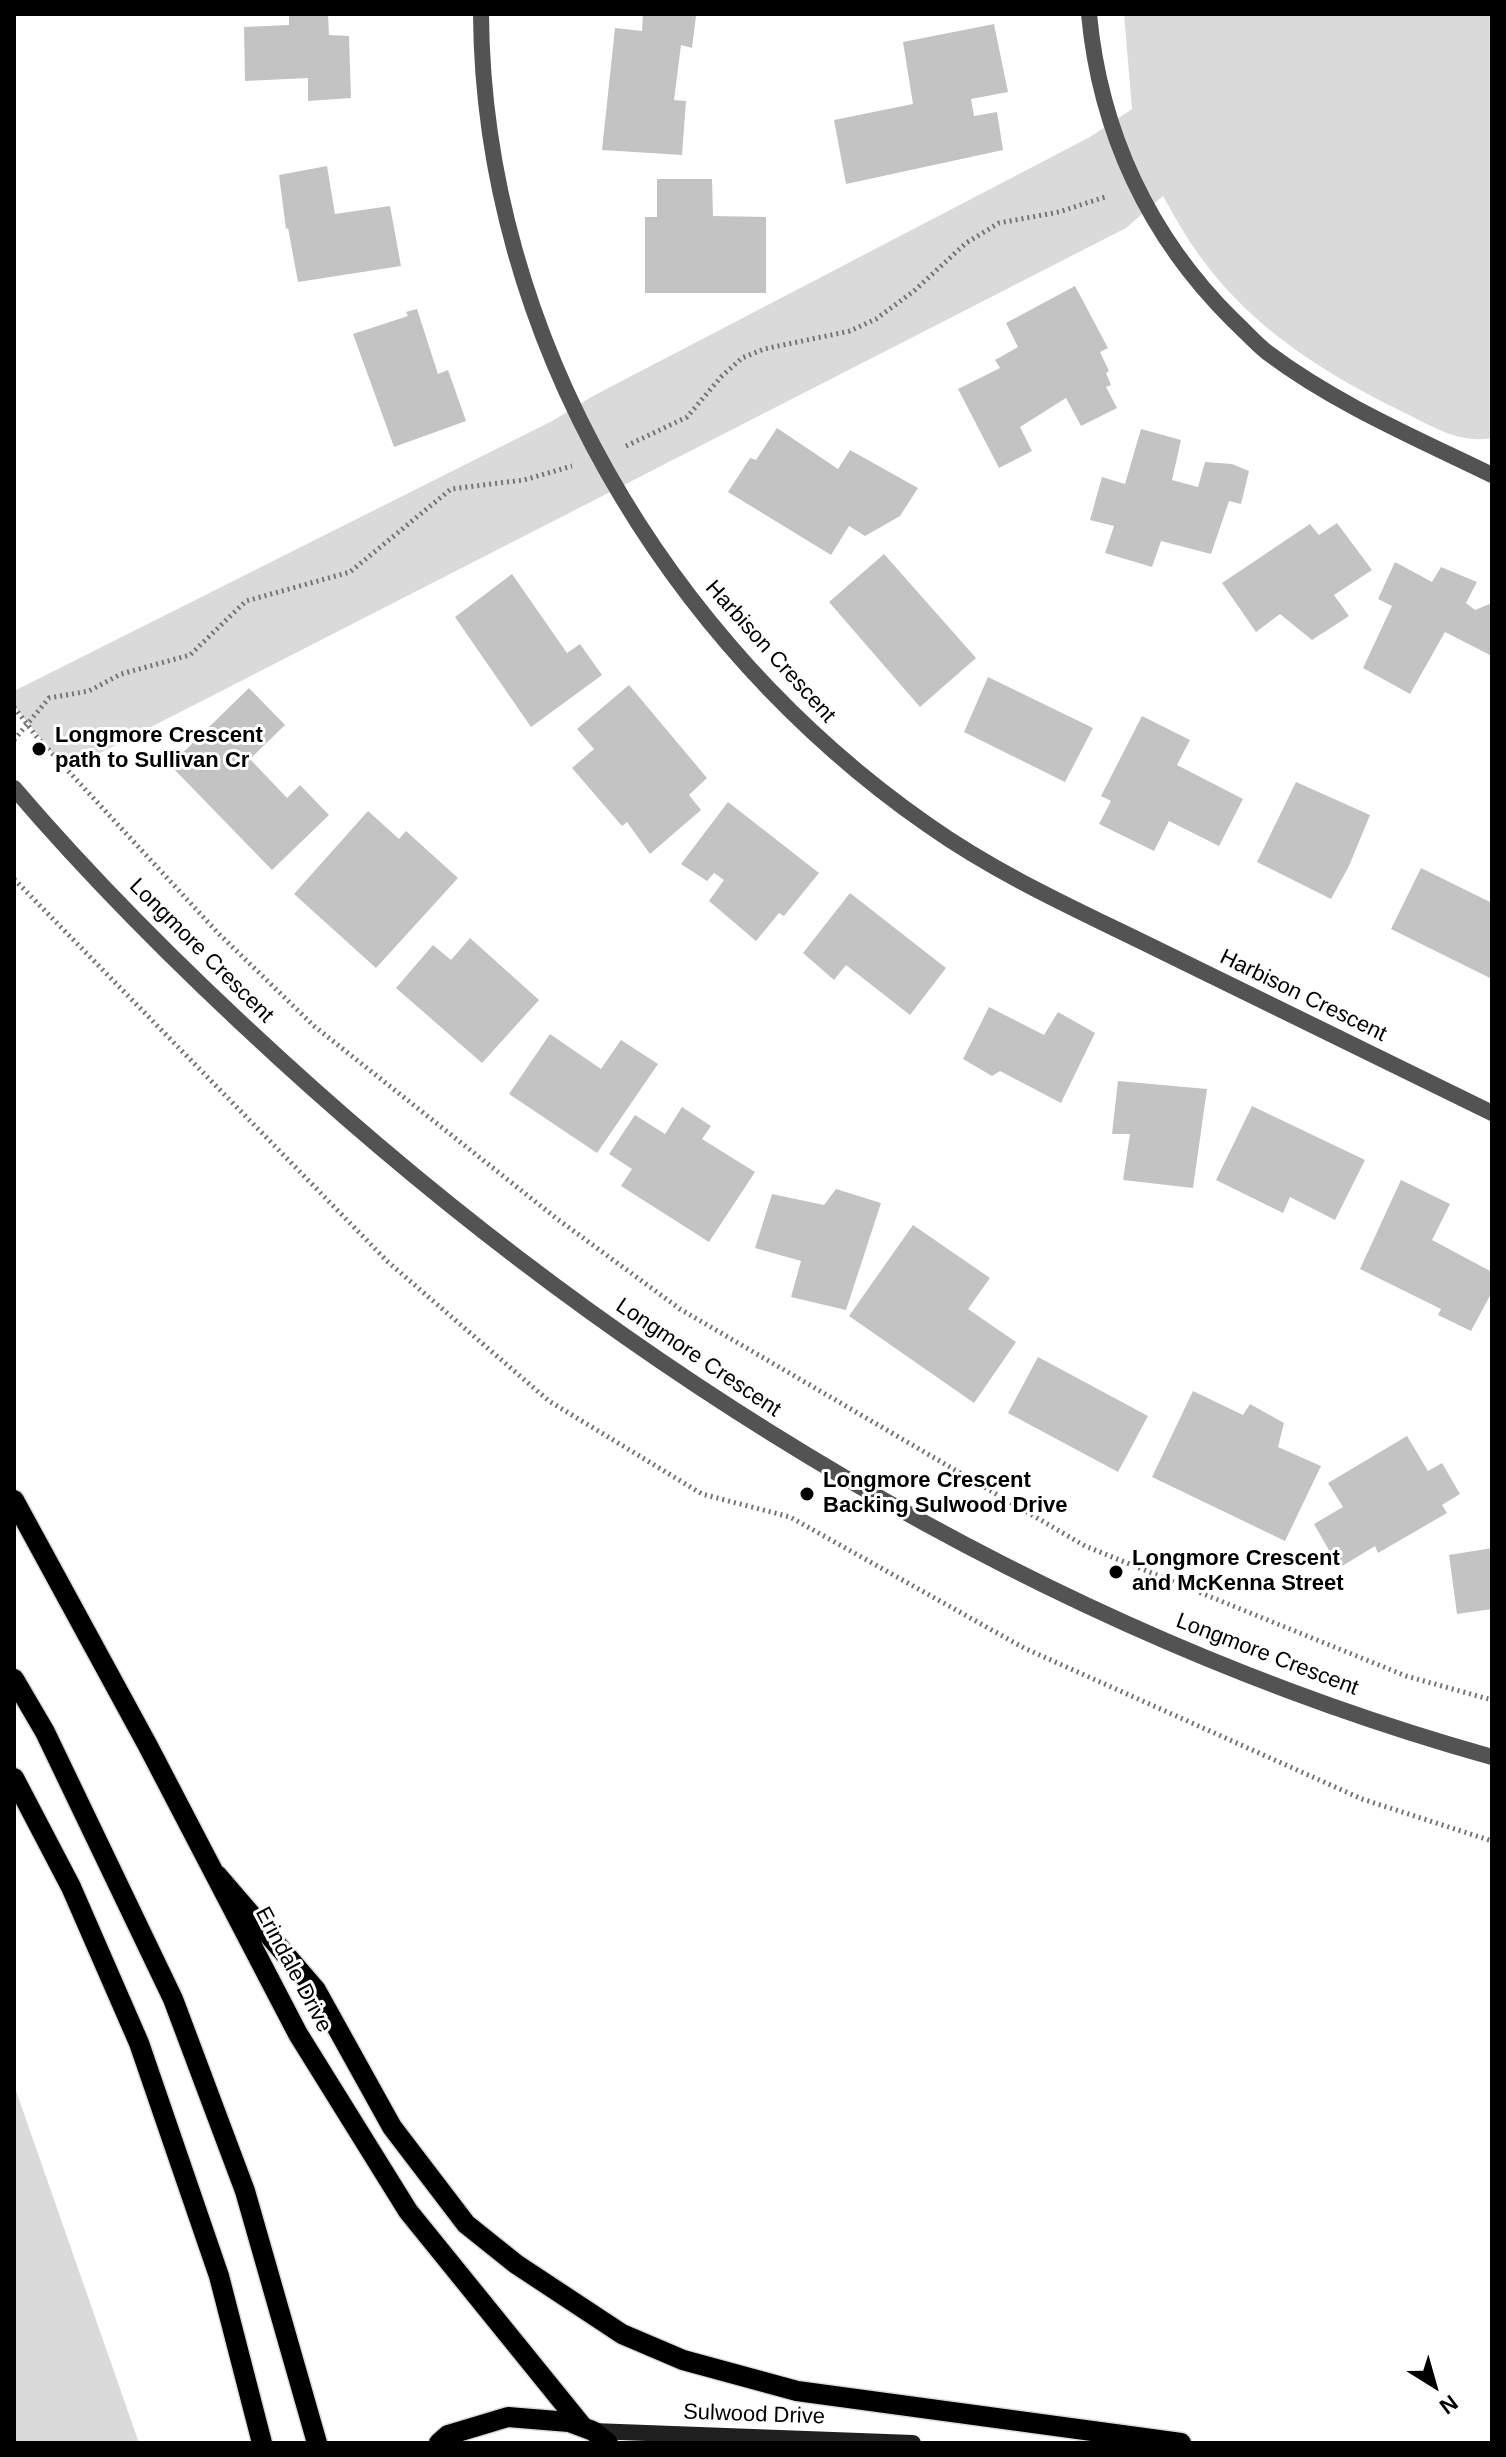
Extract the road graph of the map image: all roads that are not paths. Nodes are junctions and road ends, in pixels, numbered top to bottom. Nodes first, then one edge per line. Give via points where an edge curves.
1 (481, 14) edge
2 (1089, 14) edge
3 (1492, 475) edge
4 (14, 788) edge
5 (1492, 1113) edge
6 (14, 1500) edge
7 (14, 1679) edge
8 (1492, 1757) edge
9 (14, 1778) edge
10 (217, 1875) junction
11 (595, 2434) edge
12 (262, 2443) edge
13 (317, 2443) edge
14 (439, 2443) edge
15 (913, 2443) edge
16 (1181, 2443) edge

1 - 5 street, Harbison Crescent via 481,71 500,195 515,256 559,377 619,493 693,602 779,702 929,826 1038,891
2 - 3 street via 1113,134 1150,216 1202,289 1267,352 1341,401
4 - 8 street, Longmore Crescent via 198,984 367,1139 546,1281 731,1409 826,1468 1034,1580 1222,1665
6 - 10 main road, Erindale Drive
7 - 13 main road via 45,1732 173,1999 245,2191
9 - 12 main road via 71,1887 139,2043 219,2276
10 - 11 main road, Erindale Drive via 298,2034 408,2211
10 - 16 main road via 316,1990 392,2127 466,2224 622,2334 683,2360 797,2391
11 - 14 main road via 569,2422 508,2417 448,2435
11 - 15 main road, Sulwood Drive

